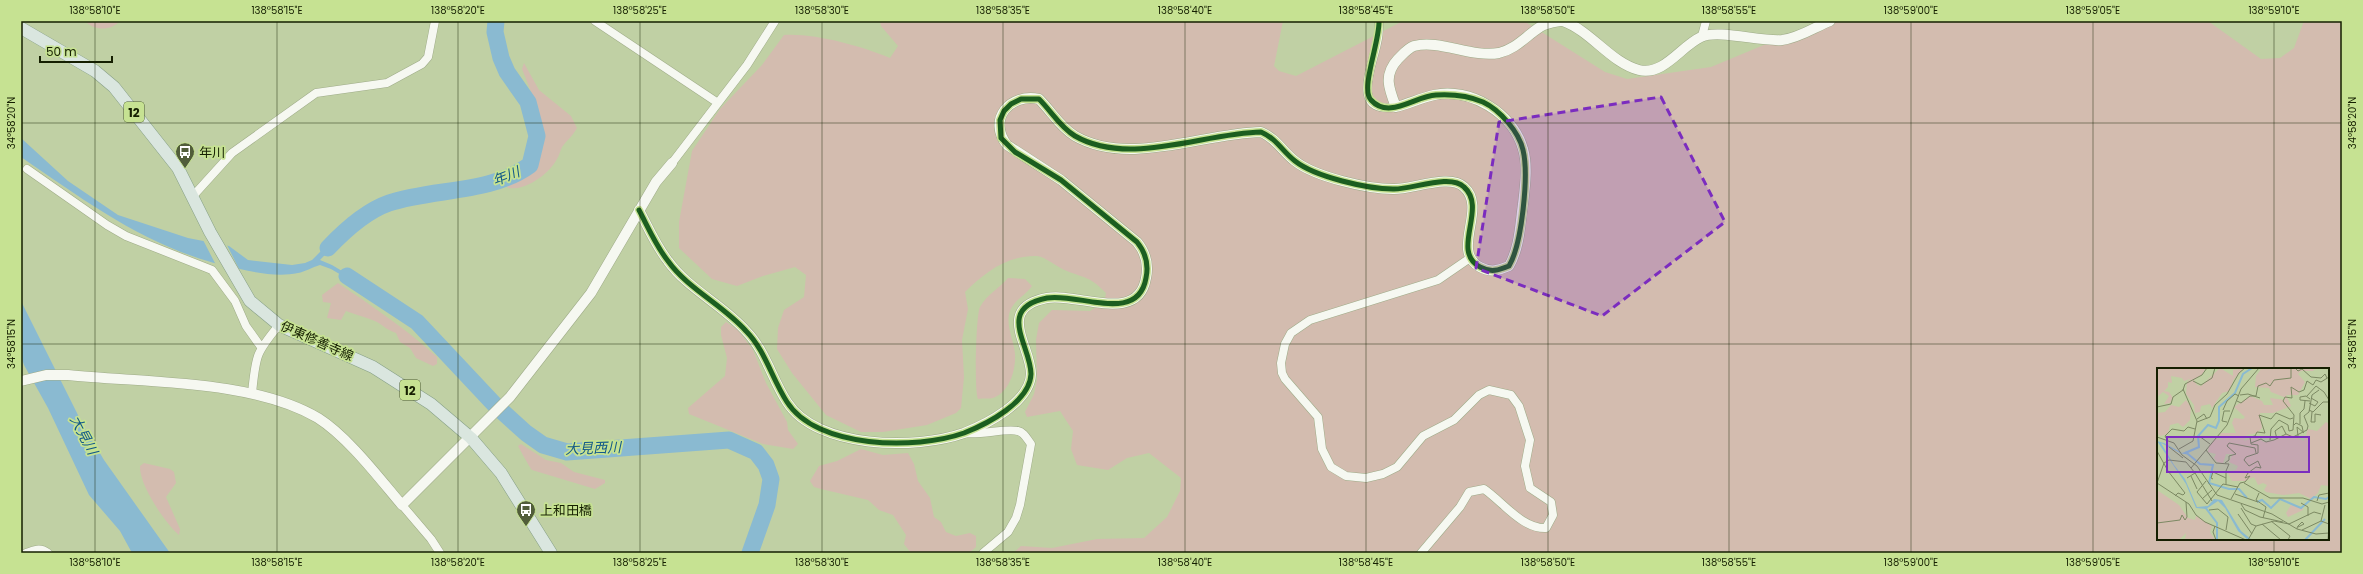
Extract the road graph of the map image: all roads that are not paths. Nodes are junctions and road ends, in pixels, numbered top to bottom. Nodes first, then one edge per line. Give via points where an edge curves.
1 (436, 21) edge
2 (595, 21) edge
3 (775, 21) edge
4 (1379, 21) edge
5 (1562, 21) edge
6 (1706, 21) edge
7 (1829, 21) edge
8 (21, 28) edge
9 (1702, 36) junction
10 (718, 103) junction
11 (1396, 107) junction
12 (672, 164) joint
13 (27, 169) dead end
14 (192, 196) junction
15 (639, 210) junction
16 (1470, 258) junction
17 (279, 325) junction
18 (261, 347) junction
19 (21, 381) edge
20 (252, 393) junction
21 (965, 433) junction
22 (471, 438) junction
23 (402, 505) junction
24 (26, 553) edge
25 (48, 553) edge
26 (440, 553) edge
27 (551, 553) edge
28 (983, 553) edge
29 (1421, 553) edge

1 - 14 street via 428,57 422,64 387,83 316,93 232,153
2 - 10 street
3 - 10 street via 747,65
4 - 11 street via 1378,43 1368,76 1368,96 1371,101 1383,108
5 - 9 street via 1576,26 1621,60 1640,70 1666,64
5 - 11 street via 1541,26 1510,50 1498,53 1483,54 1429,45 1414,46 1406,51 1389,71 1388,84
6 - 9 street
7 - 9 street via 1784,40 1762,41 1730,36
8 - 14 main road, 伊東修善寺線 / 12 via 95,71 114,87 178,168
10 - 12 street
11 - 16 street via 1434,95 1473,98 1496,109 1519,138 1525,160 1524,196 1514,257 1509,266 1492,271 1478,266
12 - 15 street via 656,182
13 - 18 street via 120,232 212,270 235,301 246,326
14 - 17 main road, 伊東修善寺線 / 12 via 250,301
15 - 21 street via 668,262 747,331 787,403 816,428 852,440 882,442 937,440
15 - 22 street via 591,293 510,397
16 - 21 street via 1468,246 1472,198 1464,186 1459,184 1441,182 1394,189 1316,173 1294,161 1276,140 1261,132 1144,149 1113,148 1076,136 1058,122 1039,99 1020,98 1004,111 999,128 1001,138 1015,152 1061,180 1137,242 1146,255 1146,279 1138,295 1124,303 1049,298 1026,308 1020,319 1019,331 1029,360 1031,375 1024,393 1011,407
16 - 29 street via 1438,280 1310,320 1291,333 1281,363 1284,379 1318,418 1322,449 1331,467 1346,476 1366,478 1383,474 1397,467 1423,436 1454,420 1479,395 1489,390 1511,395 1519,406 1530,440 1524,466 1530,488 1551,502 1553,515 1546,528 1535,528 1523,521 1484,489 1469,492 1460,507
17 - 18 street
17 - 22 main road, 伊東修善寺線 / 12 via 338,350 400,383 431,404
18 - 20 street via 256,356
19 - 20 street via 46,375 223,388
20 - 23 street via 297,409 328,426 368,464
21 - 28 street via 1019,431 1031,444 1016,518 1008,532
22 - 23 street
22 - 27 main road, 伊東修善寺線 / 12 via 501,473
23 - 26 street
24 - 25 street via 38,549

